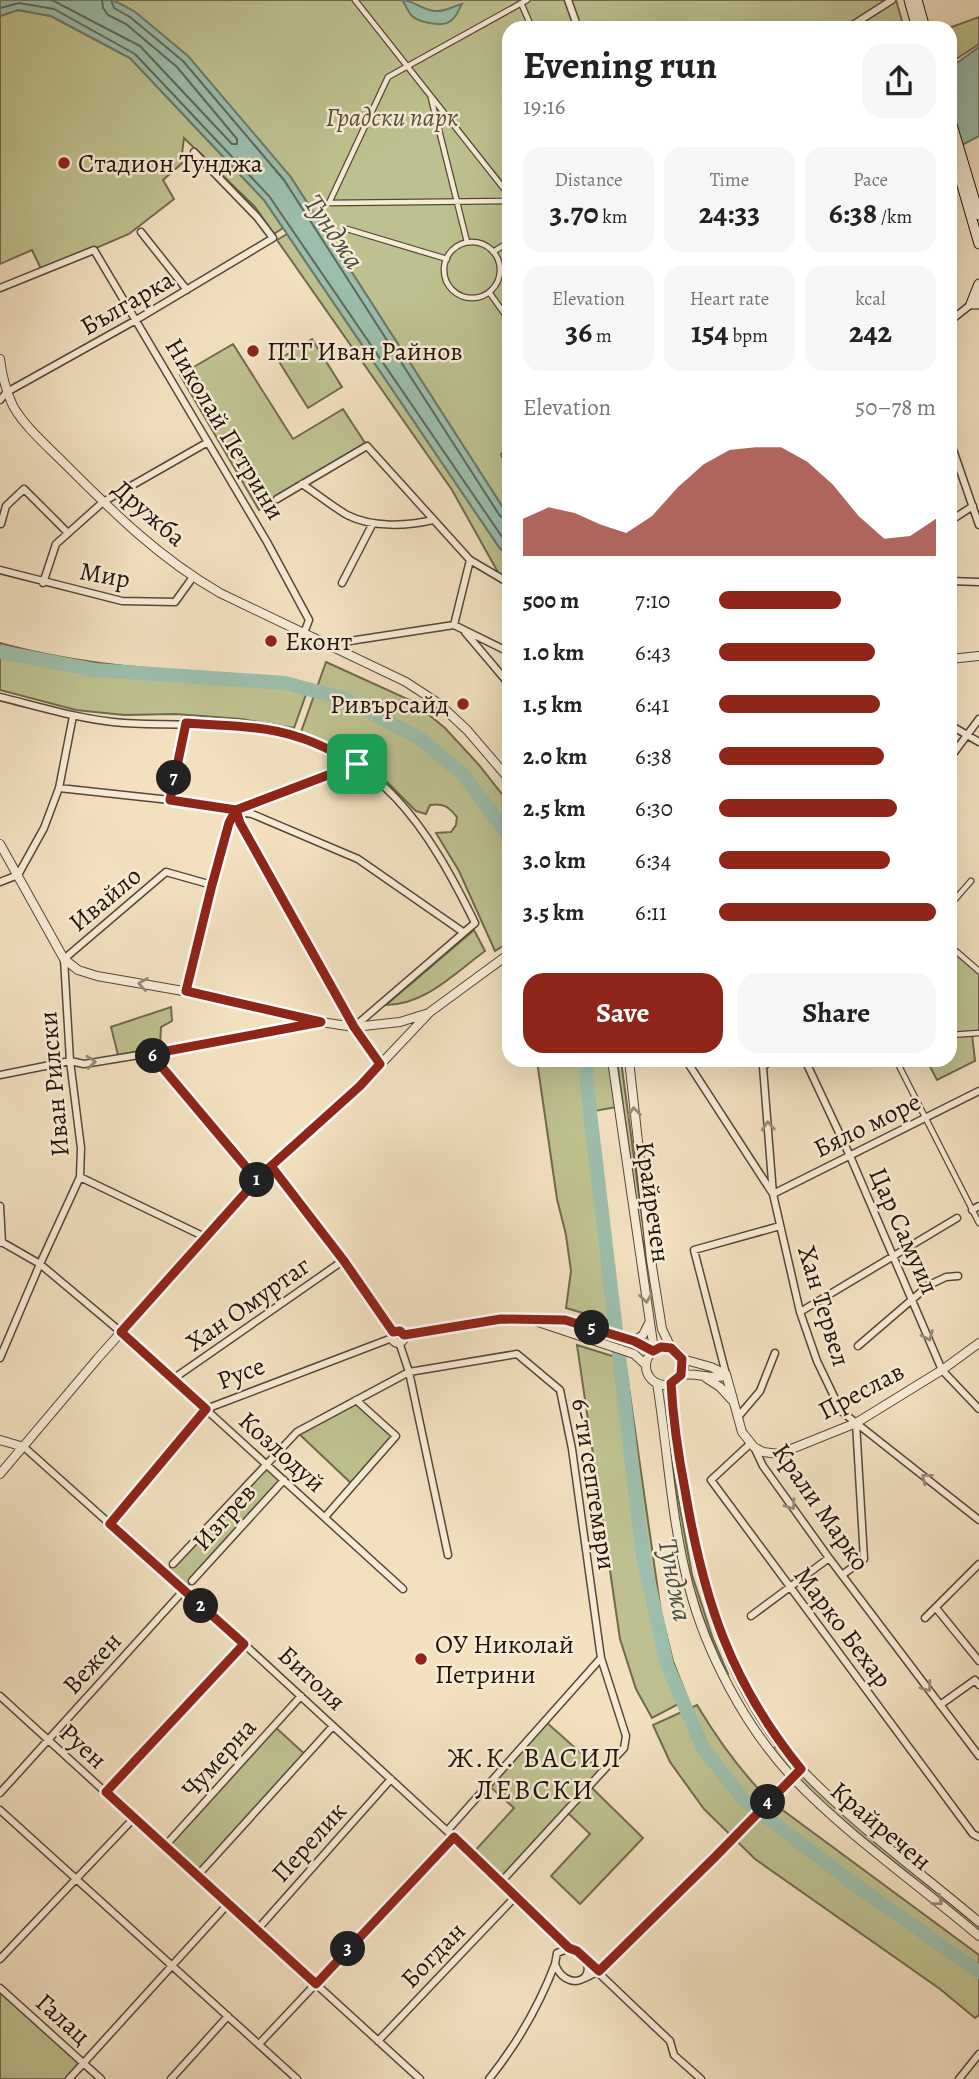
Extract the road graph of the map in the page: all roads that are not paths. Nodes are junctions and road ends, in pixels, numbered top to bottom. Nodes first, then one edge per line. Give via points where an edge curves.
1 (355, 0) edge
2 (527, 0) edge
3 (568, 0) edge
4 (892, 0) edge
5 (909, 0) edge
6 (917, 0) edge
7 (521, 4) junction
8 (529, 21) edge
9 (576, 21) edge
10 (859, 21) edge
11 (915, 21) edge
12 (923, 21) edge
13 (408, 66) junction
14 (430, 94) junction
15 (194, 152) dead end
16 (957, 152) edge
17 (957, 159) edge
18 (960, 166) junction
19 (502, 186) edge
20 (502, 201) edge
21 (457, 202) junction
22 (979, 215) edge
23 (347, 229) dead end
24 (141, 232) dead end
25 (467, 243) junction
26 (979, 244) edge
27 (502, 247) edge
28 (494, 252) junction
29 (447, 259) junction
30 (500, 269) joint
31 (979, 284) edge
32 (0, 288) edge
33 (187, 290) junction
34 (489, 292) junction
35 (976, 302) edge
36 (502, 310) edge
37 (957, 316) edge
38 (136, 320) junction
39 (0, 359) edge
40 (7, 392) junction
41 (0, 400) edge
42 (208, 442) junction
43 (957, 461) edge
44 (302, 484) junction
45 (277, 499) dead end
46 (103, 502) junction
47 (973, 506) junction
48 (957, 516) edge
49 (433, 520) junction
50 (373, 523) junction
51 (1, 524) edge
52 (979, 524) edge
53 (68, 533) junction
54 (470, 560) junction
55 (0, 570) edge
56 (193, 578) junction
57 (502, 579) edge
58 (957, 581) edge
59 (979, 582) edge
60 (43, 583) junction
61 (342, 583) dead end
62 (454, 625) junction
63 (464, 631) junction
64 (304, 633) junction
65 (337, 648) junction
66 (502, 649) edge
67 (979, 656) edge
68 (957, 658) edge
69 (502, 676) edge
70 (0, 696) edge
71 (73, 716) junction
72 (979, 719) edge
73 (186, 723) junction
74 (957, 729) edge
75 (968, 735) junction
76 (979, 742) edge
77 (957, 749) edge
78 (357, 764) junction
79 (502, 768) edge
80 (59, 788) junction
81 (170, 800) junction
82 (236, 810) junction
83 (0, 844) edge
84 (18, 875) junction
85 (971, 881) dead end
86 (0, 882) edge
87 (212, 885) junction
88 (957, 897) edge
89 (464, 932) junction
90 (957, 952) edge
91 (64, 958) junction
92 (502, 959) edge
93 (979, 971) edge
94 (186, 991) junction
95 (430, 1012) junction
96 (321, 1022) junction
97 (354, 1027) junction
98 (979, 1033) edge
99 (957, 1035) edge
100 (151, 1054) junction
101 (69, 1061) junction
102 (380, 1064) junction
103 (613, 1067) edge
104 (630, 1067) edge
105 (691, 1067) edge
106 (763, 1067) edge
107 (808, 1067) edge
108 (900, 1067) edge
109 (0, 1075) edge
110 (979, 1091) edge
111 (925, 1118) junction
112 (850, 1156) junction
113 (271, 1166) junction
114 (80, 1177) junction
115 (257, 1180) junction
116 (773, 1194) junction
117 (0, 1206) edge
118 (976, 1208) edge
119 (957, 1218) dead end
120 (979, 1223) edge
121 (780, 1226) junction
122 (207, 1238) junction
123 (1, 1242) edge
124 (893, 1256) junction
125 (344, 1261) junction
126 (40, 1264) junction
127 (958, 1276) dead end
128 (913, 1300) junction
129 (800, 1312) junction
130 (525, 1318) junction
131 (649, 1323) junction
132 (121, 1332) junction
133 (397, 1337) junction
134 (634, 1341) junction
135 (979, 1343) edge
136 (858, 1346) dead end
137 (671, 1348) junction
138 (654, 1350) junction
139 (775, 1353) dead end
140 (0, 1358) edge
141 (682, 1359) junction
142 (646, 1365) junction
143 (943, 1370) junction
144 (409, 1372) junction
145 (697, 1374) junction
146 (681, 1375) junction
147 (726, 1375) junction
148 (173, 1379) junction
149 (657, 1382) junction
150 (671, 1383) junction
151 (356, 1400) junction
152 (733, 1401) junction
153 (206, 1409) junction
154 (979, 1409) edge
155 (738, 1417) junction
156 (856, 1423) junction
157 (0, 1440) edge
158 (753, 1445) junction
159 (24, 1447) junction
160 (266, 1464) junction
161 (0, 1474) edge
162 (284, 1480) junction
163 (325, 1517) junction
164 (979, 1520) edge
165 (110, 1524) junction
166 (447, 1555) dead end
167 (829, 1558) junction
168 (173, 1564) dead end
169 (979, 1564) edge
170 (842, 1575) junction
171 (192, 1581) dead end
172 (790, 1587) junction
173 (404, 1589) dead end
174 (184, 1590) junction
175 (936, 1608) junction
176 (751, 1616) dead end
177 (925, 1618) dead end
178 (244, 1644) junction
179 (601, 1658) junction
180 (979, 1661) edge
181 (979, 1685) edge
182 (0, 1696) edge
183 (301, 1696) junction
184 (940, 1705) junction
185 (334, 1726) junction
186 (48, 1740) junction
187 (979, 1756) edge
188 (801, 1769) junction
189 (792, 1777) junction
190 (391, 1779) junction
191 (106, 1792) junction
192 (0, 1793) edge
193 (0, 1810) edge
194 (134, 1818) junction
195 (447, 1831) junction
196 (454, 1837) junction
197 (979, 1837) edge
198 (165, 1846) junction
199 (198, 1876) junction
200 (76, 1878) junction
201 (501, 1882) junction
202 (516, 1896) junction
203 (228, 1904) junction
204 (979, 1922) edge
205 (257, 1930) junction
206 (553, 1933) junction
207 (979, 1936) edge
208 (569, 1948) junction
209 (558, 1953) junction
210 (0, 1959) edge
211 (588, 1963) junction
212 (555, 1964) junction
213 (172, 1966) junction
214 (599, 1971) junction
215 (565, 1979) junction
216 (580, 1980) junction
217 (316, 1984) junction
218 (547, 1986) junction
219 (0, 1988) edge
220 (228, 2016) junction
221 (378, 2041) junction
222 (259, 2044) junction
223 (979, 2054) edge
224 (83, 2063) junction
225 (69, 2079) edge
226 (101, 2079) edge
227 (171, 2079) edge
228 (297, 2079) edge
229 (420, 2079) edge
230 (489, 2079) edge
231 (701, 2079) edge
232 (959, 2079) edge

1 - 13 street
2 - 7 street
3 - 9 street
4 - 10 street
5 - 11 main road
6 - 12 main road
7 - 8 street
7 - 13 street
13 - 14 street
13 - 21 street via 388,77 329,203
14 - 19 street
14 - 21 street
15 - 33 street, Българка via 257,216 273,239
16 - 18 main road
17 - 18 main road
18 - 22 main road
18 - 26 main road
20 - 21 street
21 - 25 street
23 - 29 street
24 - 33 street
25 - 28 street
25 - 29 street
27 - 28 street
28 - 30 street
29 - 34 street via 445,276 455,291 472,298
30 - 34 street
31 - 35 main road
32 - 38 street, Николай Петрини via 94,250
33 - 38 street, Българка
34 - 36 street
35 - 37 street
38 - 40 street, Българка
38 - 42 street, Николай Петрини
39 - 40 street, Дружба
40 - 41 street, Българка
40 - 46 street, Дружба via 29,427
42 - 46 street
42 - 64 street, Николай Петрини via 309,620
43 - 47 street
44 - 45 street
44 - 49 street via 367,446
44 - 50 street via 349,516
46 - 53 street
46 - 56 street, Дружба
47 - 48 street
47 - 52 street
49 - 50 street via 410,525
49 - 54 street
50 - 61 street
51 - 53 street via 6,506 24,489
53 - 60 street via 56,544
54 - 57 street
54 - 62 street
55 - 60 street, Мир
56 - 60 street, Мир via 175,602 122,601
56 - 64 street, Дружба
58 - 59 street
62 - 63 street
62 - 65 street via 343,642
63 - 66 street
63 - 69 street
64 - 65 street, Дружба
65 - 79 street via 438,703
67 - 68 street
70 - 71 street
71 - 73 street via 124,723
71 - 80 street
72 - 75 street
73 - 78 street via 296,736
73 - 81 street
74 - 75 street
75 - 76 street
75 - 77 street
78 - 82 street
78 - 89 street via 410,811 449,870 475,923
80 - 81 street
80 - 84 street
81 - 82 street
82 - 87 street
82 - 89 street via 358,859
82 - 97 street
83 - 84 street
84 - 86 street
84 - 91 street
85 - 88 street
87 - 91 street, Ивайло via 166,872
87 - 94 street
89 - 97 street
90 - 93 street
94 -> 91 street via 97,976 78,970
91 - 101 street, Иван Рилски
92 - 95 street
94 - 96 street
95 - 97 street via 400,1023
95 - 102 street
96 - 97 street
96 - 100 street
97 - 102 street
98 - 99 street
101 -> 100 street via 84,1064
100 - 115 street
101 - 109 street
101 - 114 street, Иван Рилски via 81,1148
102 - 113 street
103 -> 131 street, Крайречен
137 -> 104 street, Крайречен via 662,1329 651,1260
105 - 116 street, Хан Тервел
116 -> 106 street
107 - 112 street, Цар Самуил
108 - 111 street
110 - 111 street, Бяло море
111 - 112 street, Бяло море
111 - 118 street
112 - 116 street, Бяло море
112 - 124 street, Цар Самуил
113 - 115 street
113 - 125 street
114 - 122 street
114 - 126 street, Иван Рилски
115 - 122 street
116 - 121 street, Хан Тервел
117 - 123 street
118 - 120 street
119 - 124 street
121 - 129 street, Хан Тервел
121 - 147 street, Крали Марко via 694,1250
122 - 132 street
123 - 126 street, Козлодуй
124 - 128 street, Цар Самуил
124 - 129 street
125 - 133 street
125 - 148 street, Хан Омуртаг
126 - 132 street, Козлодуй
126 - 140 street, Иван Рилски
127 - 128 street via 946,1276 929,1285
128 - 136 street
128 -> 143 street, Цар Самуил
129 - 156 street, Хан Тервел via 841,1410
130 - 133 street, Русе
130 - 134 street, Русе via 565,1320
130 - 142 street via 634,1354
131 - 134 street
131 - 138 street, Крайречен
132 - 148 street, Козлодуй
132 - 159 street
133 - 144 street
133 - 153 street, Русе
134 - 138 street
135 - 143 street, Преслав
137 - 138 street
137 - 141 street
138 - 142 street
139 - 155 street via 760,1391
141 - 146 street
141 - 147 street
142 - 149 street
143 - 154 street, Цар Самуил
143 - 156 street, Преслав
144 - 151 street, 6-ти септември
144 - 166 street
144 - 179 street, 6-ти септември via 517,1354 561,1390
145 - 146 street
145 - 147 street
145 - 152 street
146 - 150 street
147 - 152 street, Крали Марко
148 - 153 street, Козлодуй
149 - 150 street
149 - 189 street, Крайречен via 677,1531 696,1612 749,1720
150 - 188 street, Крайречен via 692,1536 714,1618 738,1676
151 - 160 street, 6-ти септември via 297,1432
151 - 163 street via 396,1436
152 - 155 street, Крали Марко
153 - 160 street, Козлодуй
153 - 165 street, Русе
155 - 158 street, Крали Марко via 742,1432
156 - 158 street, Преслав via 779,1454
164 -> 156 street, Хан Тервел
156 - 170 street via 864,1559
157 - 159 street, Битоля
158 -> 167 street, Крали Марко
158 - 172 street, Марко Бехар via 711,1480
159 - 161 street
159 - 165 street, Битоля
160 - 162 street, Козлодуй
160 - 168 street, Изгрев
162 - 163 street, Козлодуй
162 - 171 street, Изгрев
163 - 173 street, Козлодуй
165 - 174 street, Битоля
167 - 170 street, Крали Марко
167 - 172 street
169 - 175 street
170 -> 184 street, Крали Марко
172 - 176 street
172 - 197 street, Марко Бехар
174 - 178 street, Битоля
174 - 186 street, Вежен
175 - 177 street
175 - 180 street
178 - 183 street, Битоля
178 - 191 street
179 - 195 street
179 - 201 street, 6-ти септември via 626,1736 624,1748
181 - 184 street via 975,1680
182 - 186 street, Руен
183 - 185 street, Битоля
183 - 198 street, Чумерна
184 - 187 street, Крали Марко
185 - 190 street, Битоля
185 - 199 street
186 - 191 street, Руен
186 - 192 street, Вежен
188 - 189 street
188 - 204 street, Крайречен
189 -> 207 street, Крайречен
189 - 214 street
190 - 195 street, Битоля
190 - 205 street, Перелик
191 - 194 street, Руен
193 - 200 street
194 - 198 street, Руен
194 - 200 street
195 - 196 street, Битоля
196 - 201 street, Битоля
196 - 217 street
198 - 199 street, Руен
199 - 203 street, Руен
200 - 210 street
200 - 213 street
201 - 202 street, Битоля
202 - 206 street, Битоля
202 - 221 street, Богдан
203 - 205 street, Руен
203 - 213 street
205 - 217 street, Руен
206 - 208 street, Битоля
206 - 209 street
208 - 209 street
208 - 211 street
209 - 212 street
211 - 214 street
211 - 216 street
212 - 215 street
212 - 218 street
213 - 220 street
213 - 224 street
214 - 216 street
214 - 231 street via 670,2041 674,2055
215 - 216 street
215 - 218 street
217 - 221 street, Руен
217 - 222 street
218 - 230 street via 514,2047
219 - 224 street, Галац
220 - 222 street
220 - 227 street
221 - 229 street, Руен
222 - 228 street
223 - 232 street
224 - 225 street
224 - 226 street, Галац

